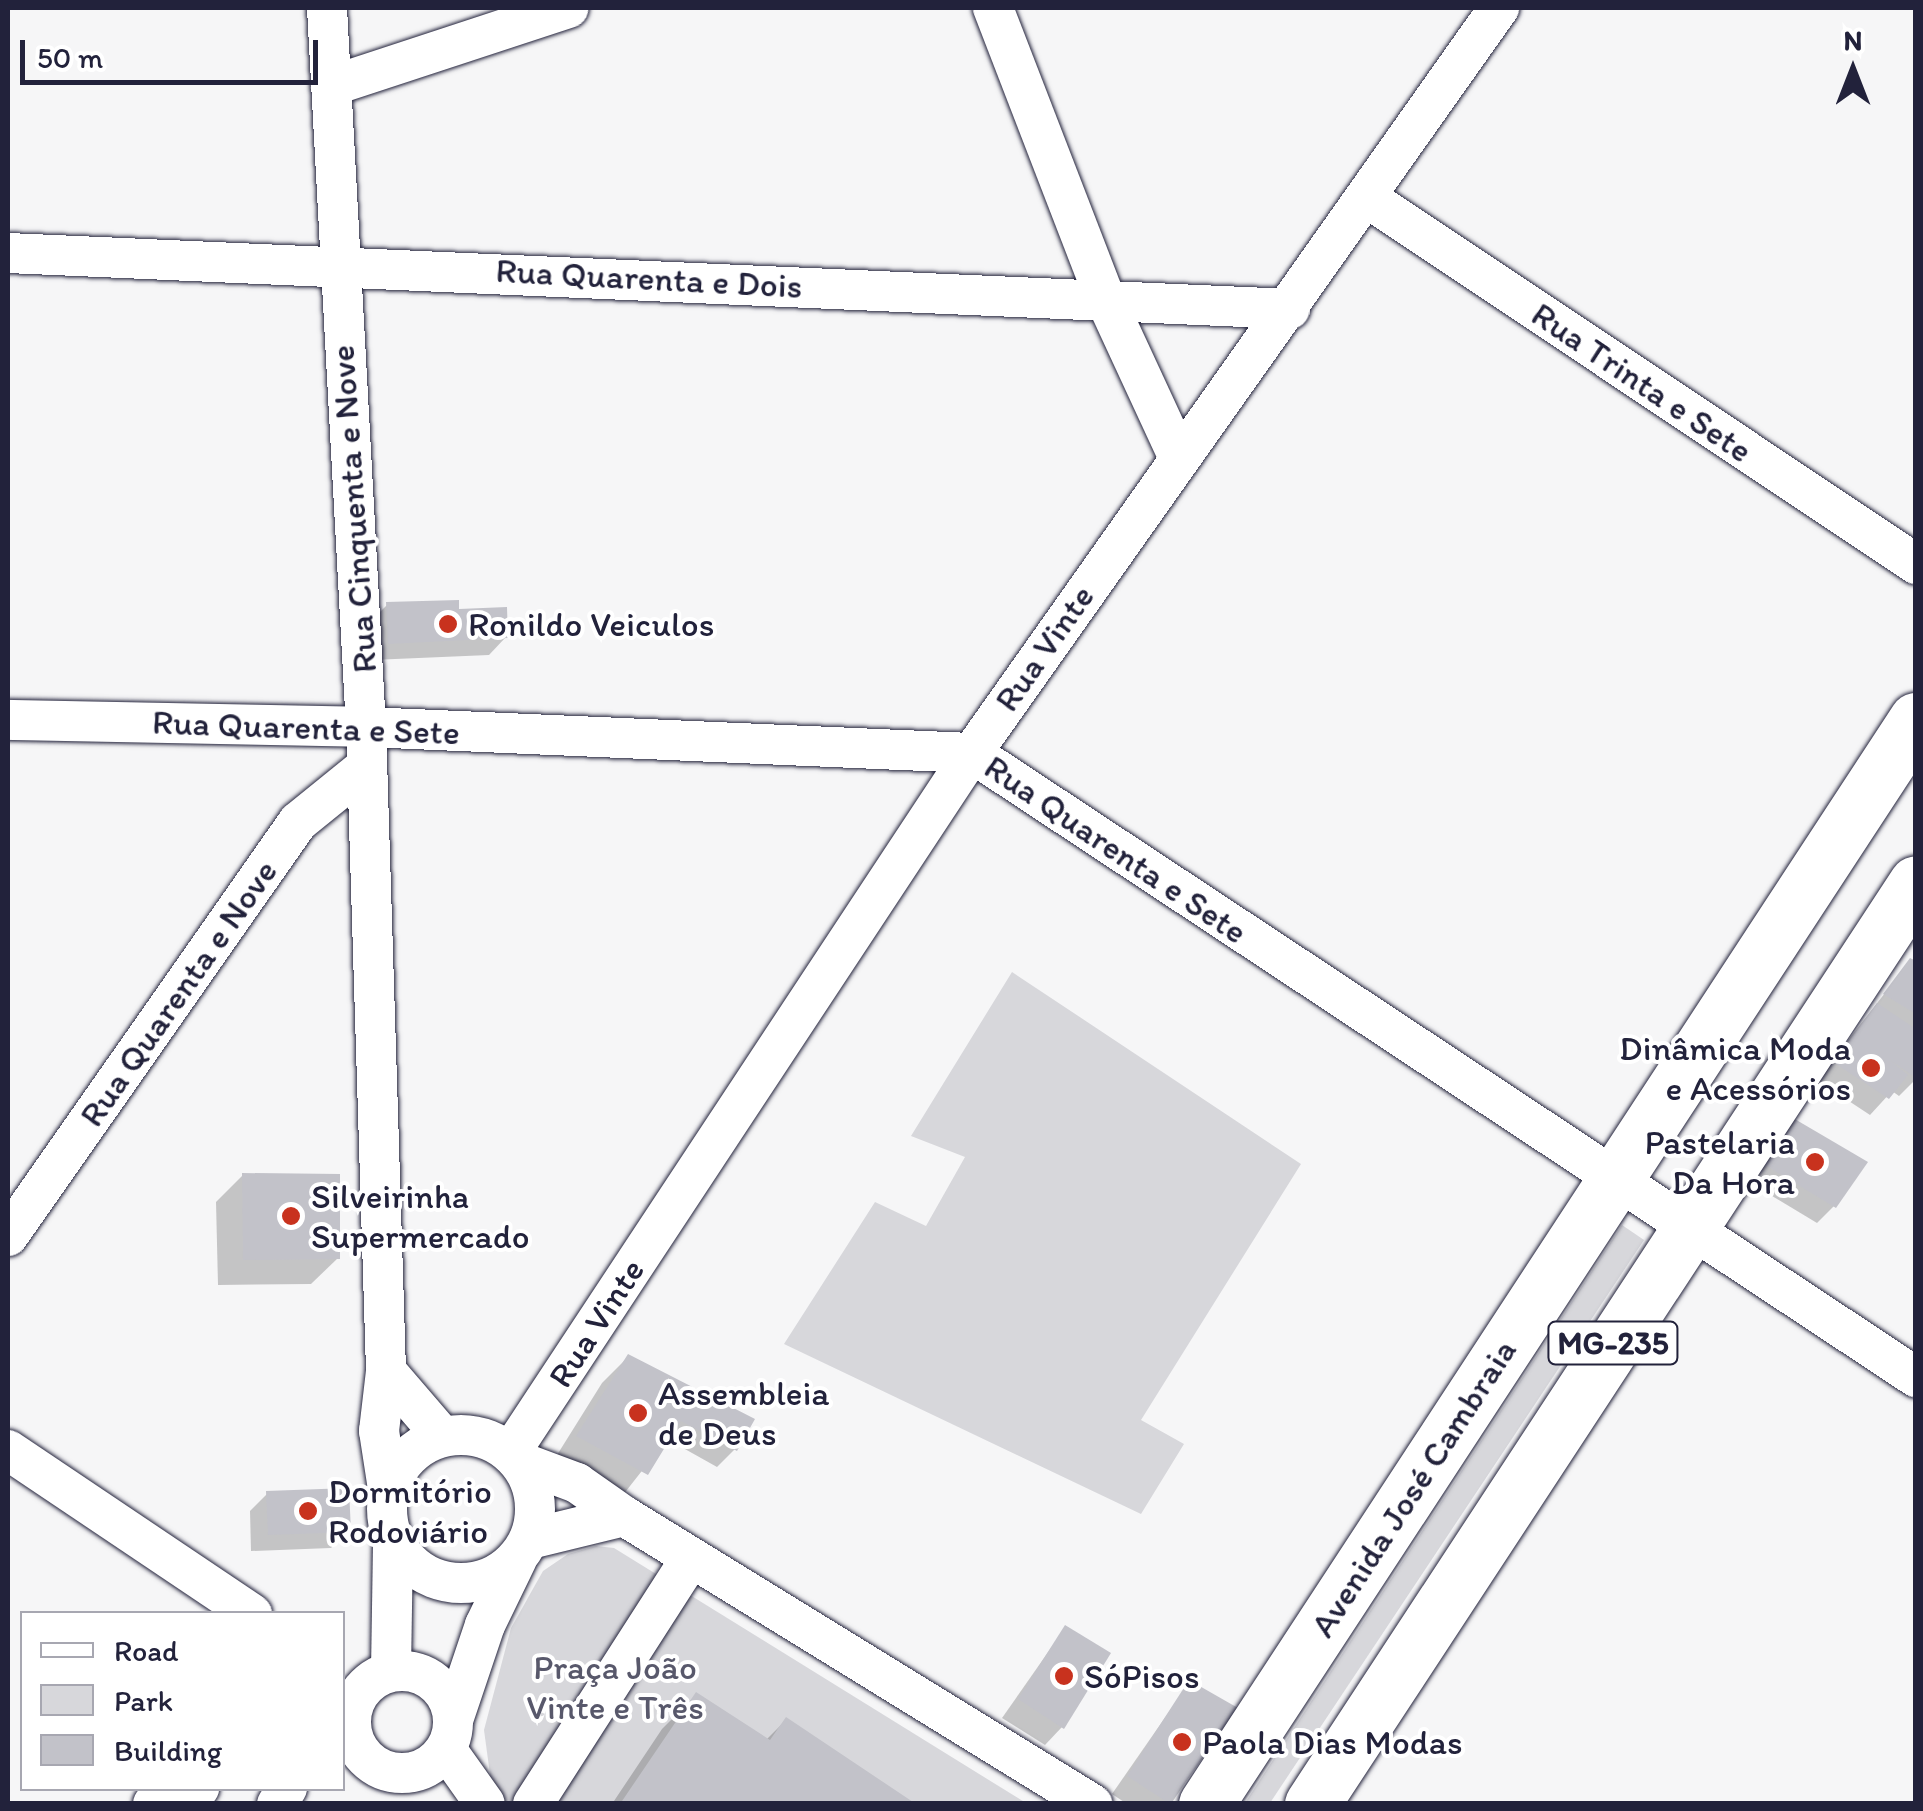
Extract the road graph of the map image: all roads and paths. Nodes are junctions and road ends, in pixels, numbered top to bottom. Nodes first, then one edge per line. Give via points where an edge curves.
1 (327, 8) edge
2 (568, 8) edge
3 (992, 8) edge
4 (1498, 8) edge
5 (332, 86) junction
6 (1369, 199) junction
7 (8, 252) edge
8 (337, 264) junction
9 (1104, 298) junction
10 (1290, 309) junction
11 (1178, 456) junction
12 (1916, 564) edge
13 (8, 720) edge
14 (1916, 720) edge
15 (366, 727) junction
16 (972, 753) junction
17 (366, 767) junction
18 (1916, 883) edge
19 (1614, 1180) junction
20 (1689, 1226) junction
21 (8, 1236) edge
22 (386, 1372) junction
23 (1916, 1377) edge
24 (442, 1436) junction
25 (8, 1450) edge
26 (514, 1457) junction
27 (388, 1489) junction
28 (624, 1516) junction
29 (392, 1540) junction
30 (524, 1549) junction
31 (690, 1558) junction
32 (248, 1611) edge
33 (366, 1678) edge
34 (450, 1733) junction
35 (349, 1744) edge
36 (410, 1788) edge
37 (190, 1791) edge
38 (153, 1804) edge
39 (485, 1804) edge
40 (533, 1804) edge
41 (1092, 1804) edge
42 (1206, 1804) edge
43 (1312, 1804) edge

1 - 5 street, Rua Cinquenta e Nove
2 - 5 street
3 - 9 street
4 - 6 street, Rua Vinte
5 - 8 street, Rua Cinquenta e Nove
6 - 10 street, Rua Vinte
6 - 12 street, Rua Trinta e Sete
7 - 8 street, Rua Quarenta e Dois
8 - 9 street, Rua Quarenta e Dois
8 - 15 street, Rua Cinquenta e Nove
9 - 10 street, Rua Quarenta e Dois
9 - 11 street
10 - 11 street, Rua Vinte
11 - 16 street, Rua Vinte
13 - 15 street, Rua Quarenta e Sete
14 - 19 main road, Avenida José Cambraia / MG-235
15 - 16 street, Rua Quarenta e Sete
15 - 17 street, Rua Cinquenta e Nove
16 - 19 street, Rua Quarenta e Sete
16 - 26 street, Rua Vinte
17 - 21 street, Rua Quarenta e Nove via 298,822
17 - 22 street, Rua Cinquenta e Nove
18 - 20 main road, MG-235
19 - 20 street, Rua Quarenta e Sete
19 - 42 main road, Avenida José Cambraia / MG-235
20 - 23 street, Rua Quarenta e Sete
20 - 43 main road, MG-235
22 - 24 street
22 - 27 street, Rua Cinquenta e Nove via 380,1430
24 - 26 street via 468,1434
24 - 27 street via 409,1457
25 - 32 street
26 - 28 street via 577,1483
26 - 30 street via 535,1493
27 - 29 street
28 - 30 street
28 - 31 street
29 - 30 street via 407,1562 454,1584 499,1574
29 - 33 street
30 - 34 street via 485,1624
31 - 40 street
31 - 41 street
33 - 34 street via 424,1675 449,1700
33 - 35 street
34 - 36 street
34 - 39 street
35 - 36 street
37 - 38 street

